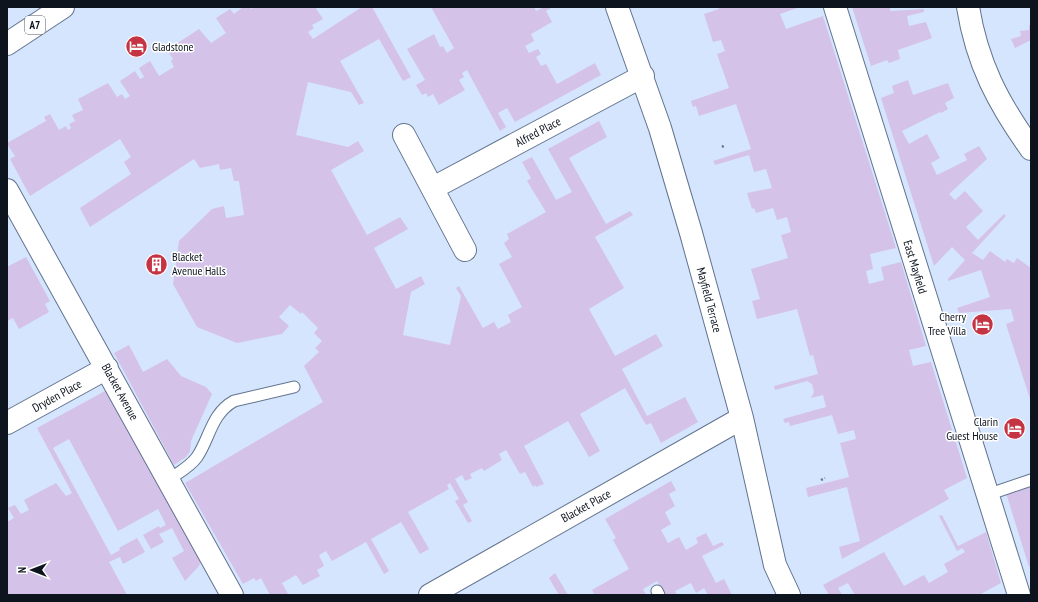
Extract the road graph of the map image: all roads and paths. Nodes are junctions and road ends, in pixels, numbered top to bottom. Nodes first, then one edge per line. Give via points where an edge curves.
1 (63, 7) edge
2 (617, 7) edge
3 (835, 7) edge
4 (968, 7) edge
5 (7, 44) edge
6 (643, 76) junction
7 (404, 135) dead end
8 (725, 145) dead end
9 (722, 147) dead end
10 (1031, 149) edge
11 (433, 188) junction
12 (7, 190) edge
13 (465, 250) dead end
14 (107, 368) junction
15 (294, 387) dead end
16 (742, 418) junction
17 (7, 423) edge
18 (825, 478) dead end
19 (168, 480) junction
20 (821, 480) dead end
21 (1031, 480) edge
22 (987, 495) junction
23 (232, 595) edge
24 (430, 595) edge
25 (789, 595) edge
26 (1019, 595) edge

1 - 5 street, A7
2 - 6 street, Mayfield Terrace
3 - 22 street, East Mayfield
4 - 10 street via 975,44 990,83 1008,116
6 - 11 street, Alfred Place
6 - 16 street, Mayfield Terrace via 691,233
7 - 11 street
8 - 9 path
11 - 13 street
12 - 14 street, Blacket Avenue
14 - 17 street, Dryden Place
14 - 19 street, Blacket Avenue
15 - 19 lane via 228,404 216,417 198,456
16 - 24 street, Blacket Place
16 - 25 street, Mayfield Terrace via 775,565
18 - 20 path
19 - 23 street, Blacket Avenue
21 - 22 lane
22 - 26 street, East Mayfield

